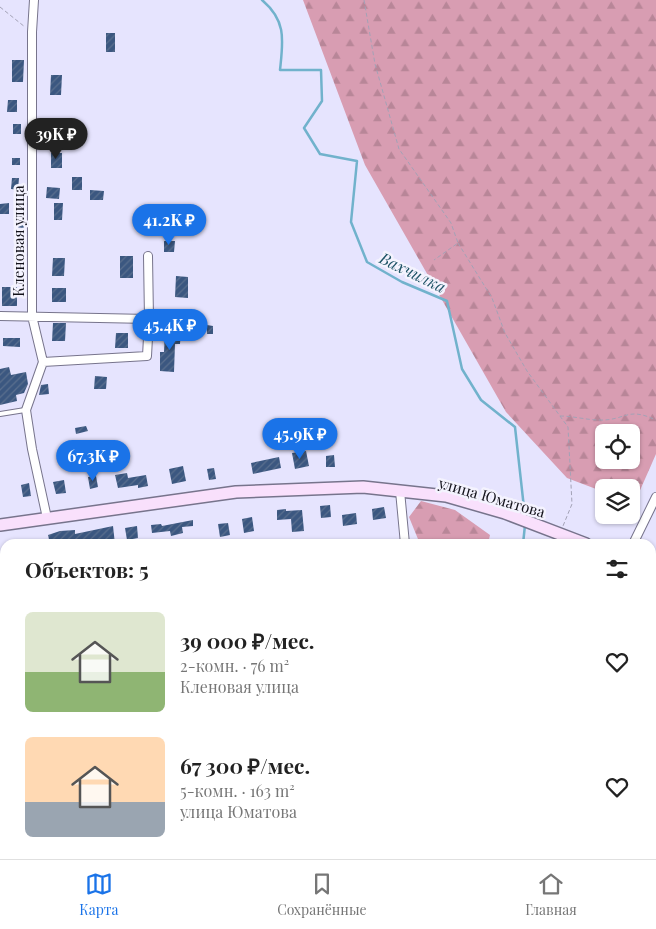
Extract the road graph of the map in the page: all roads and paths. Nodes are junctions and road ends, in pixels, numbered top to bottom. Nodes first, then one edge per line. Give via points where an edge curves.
1 (34, 0) edge
2 (364, 0) edge
3 (0, 7) edge
4 (32, 32) junction
5 (458, 242) junction
6 (148, 256) dead end
7 (434, 260) dead end
8 (0, 316) edge
9 (32, 316) junction
10 (149, 319) junction
11 (42, 362) junction
12 (26, 410) junction
13 (0, 414) edge
14 (560, 416) junction
15 (656, 420) edge
16 (400, 491) junction
17 (656, 497) edge
18 (47, 518) junction
19 (0, 525) edge
20 (559, 533) junction
21 (405, 539) edge
22 (574, 539) edge
23 (635, 539) edge

1 - 4 street, Кленовая улица
2 - 5 path via 375,64 399,149 451,223
3 - 4 path
4 - 9 street, Кленовая улица
5 - 7 path
5 - 14 path via 492,298 505,333 527,372
6 - 10 street
8 - 9 street
9 - 10 street
9 - 11 street, Кленовая улица
10 - 11 street via 147,356
11 - 12 street
12 - 13 lane
12 - 18 street
14 - 15 path via 598,420 614,419 627,412
14 - 20 path via 568,427 572,504
16 - 18 main road, улица Юматова via 363,486 236,492
16 - 20 main road, улица Юматова via 446,496 506,513
16 - 21 street
17 - 23 street
18 - 19 main road, улица Юматова
20 - 22 main road, улица Юматова

